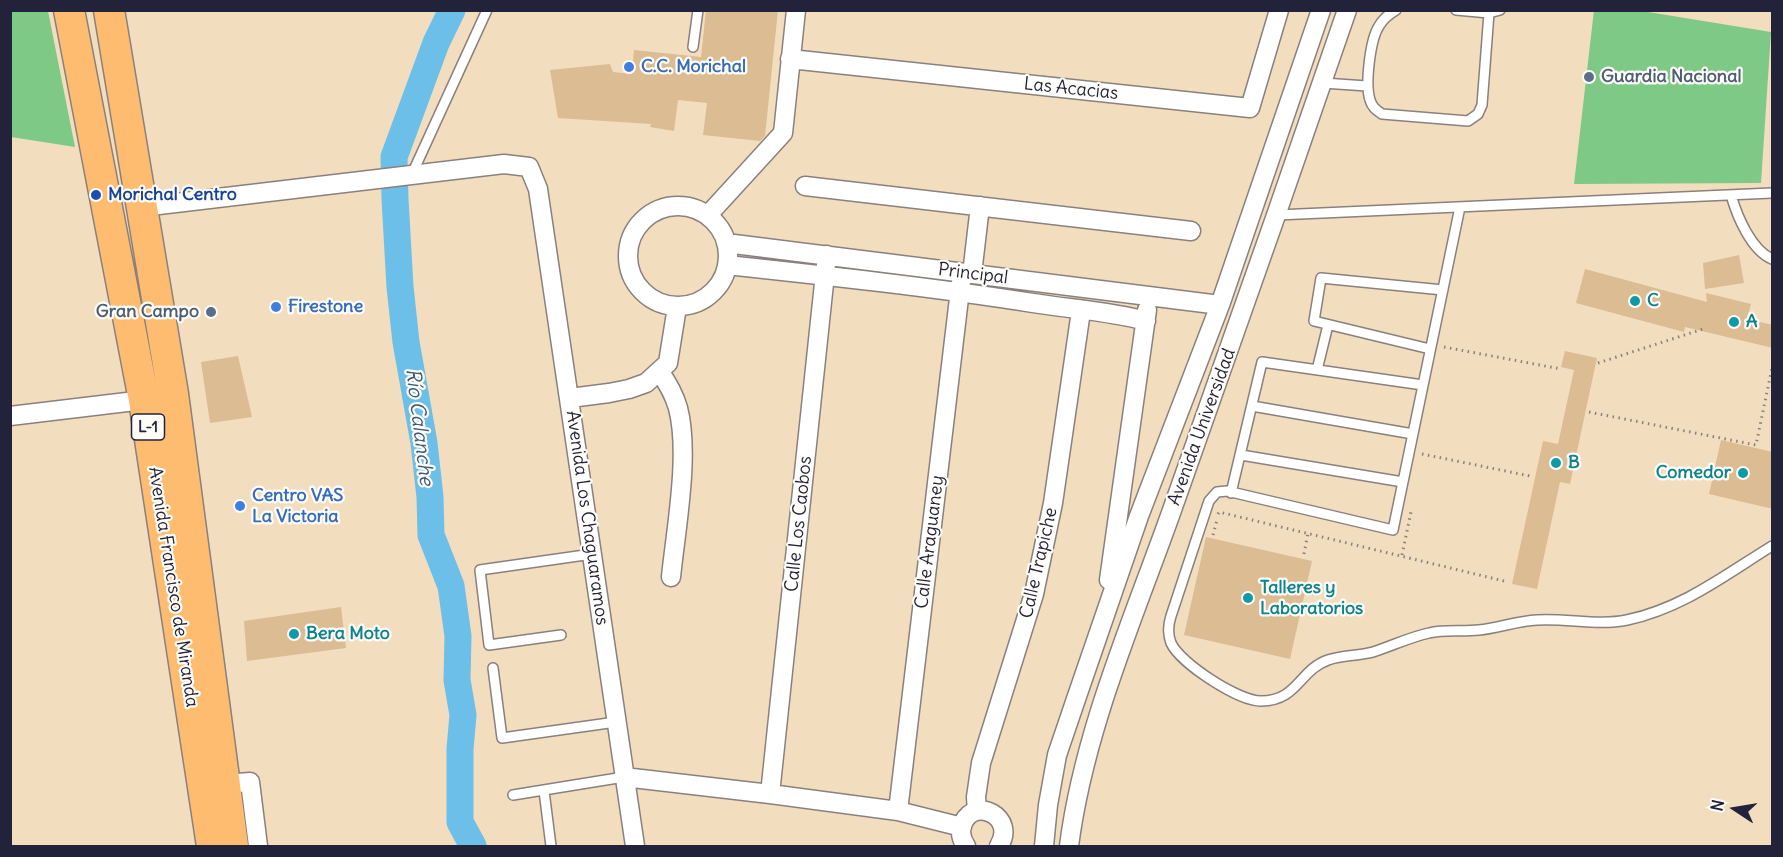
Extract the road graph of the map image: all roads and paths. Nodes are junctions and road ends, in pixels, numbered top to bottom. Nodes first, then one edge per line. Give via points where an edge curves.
1 (69, 10) edge
2 (109, 10) edge
3 (487, 10) edge
4 (698, 10) edge
5 (796, 10) edge
6 (1279, 10) edge
7 (1321, 10) edge
8 (1347, 10) edge
9 (1396, 10) edge
10 (1456, 10) edge
11 (1500, 10) edge
12 (1489, 13) junction
13 (693, 47) dead end
14 (790, 59) junction
15 (1323, 83) junction
16 (1367, 86) junction
17 (406, 174) junction
18 (805, 186) dead end
19 (1773, 193) edge
20 (1731, 195) junction
21 (980, 206) junction
22 (142, 207) junction
23 (1460, 207) junction
24 (1251, 214) junction
25 (708, 215) junction
26 (1277, 215) junction
27 (1191, 231) dead end
28 (726, 243) junction
29 (826, 255) junction
30 (1773, 259) edge
31 (727, 266) junction
32 (967, 273) junction
33 (825, 275) junction
34 (1443, 290) junction
35 (960, 292) junction
36 (1149, 296) junction
37 (1220, 305) junction
38 (677, 307) junction
39 (1081, 311) junction
40 (1146, 321) junction
41 (1328, 325) junction
42 (1703, 329) dead end
43 (1444, 347) dead end
44 (1430, 349) junction
45 (1598, 363) dead end
46 (1773, 368) edge
47 (1561, 369) dead end
48 (1317, 370) junction
49 (659, 371) junction
50 (1423, 385) junction
51 (173, 393) junction
52 (570, 398) junction
53 (144, 400) junction
54 (1252, 406) junction
55 (1589, 412) dead end
56 (10, 416) edge
57 (1413, 434) junction
58 (1241, 454) junction
59 (1422, 454) dead end
60 (1530, 476) dead end
61 (1403, 482) junction
62 (1231, 493) junction
63 (1219, 512) dead end
64 (1308, 533) junction
65 (1773, 546) edge
66 (592, 554) junction
67 (1304, 554) dead end
68 (671, 577) dead end
69 (1504, 581) dead end
70 (1102, 623) junction
71 (561, 635) dead end
72 (493, 668) dead end
73 (616, 722) junction
74 (624, 777) junction
75 (225, 784) junction
76 (544, 790) junction
77 (770, 794) junction
78 (513, 795) dead end
79 (898, 811) junction
80 (977, 811) junction
81 (962, 827) junction
82 (212, 846) edge
83 (233, 846) edge
84 (258, 846) edge
85 (551, 846) edge
86 (635, 846) edge
87 (966, 846) edge
88 (999, 846) edge
89 (1044, 846) edge
90 (1069, 846) edge

1 - 53 main road, Avenida Francisco de Miranda / L-1
2 - 22 main road, Avenida Francisco de Miranda / L-1
3 - 17 lane
4 - 13 lane
5 - 14 street
6 - 14 street, Las Acacias via 1250,108
7 - 24 street, Avenida Universidad
8 - 15 street, Avenida Universidad
9 - 16 lane via 1378,27
10 - 12 lane
11 - 12 lane
12 - 16 lane via 1482,105 1468,121 1382,114 1373,108
14 - 25 street via 783,133
15 - 16 lane
15 - 26 street, Avenida Universidad
17 - 22 street
17 - 52 street, Avenida Los Chaguaramos via 504,164 529,167 538,189
18 - 21 street
19 - 20 lane
20 - 23 lane
20 - 30 lane via 1739,221 1761,252
21 - 27 street
21 - 32 street, Calle Araguaney
22 - 51 main road, Avenida Francisco de Miranda / L-1
23 - 26 lane
23 - 34 lane
24 - 26 street
24 - 37 street, Avenida Universidad
25 - 28 street
25 - 38 street via 692,207 675,205 658,209 633,232 628,266 634,282 660,304
26 - 90 street, Avenida Universidad via 1101,708 1074,805
28 - 29 street, Principal
28 - 31 street
29 - 32 street, Principal
29 - 33 street, Calle Los Caobos
31 - 33 street, Principal
31 - 38 street via 710,295 695,304
32 - 35 street, Calle Araguaney
32 - 36 street, Principal
33 - 35 street, Principal
33 - 77 street, Calle Los Caobos
34 - 41 lane via 1321,278 1314,321
34 - 44 lane
35 - 39 street, Principal
35 - 79 street, Calle Araguaney
36 - 37 street, Principal
36 - 40 street, Avenida Universidad
37 - 70 street, Avenida Universidad
38 - 49 street via 668,363
39 - 40 street, Principal
39 - 80 street, Calle Trapiche via 1053,503 1034,594 981,763
40 - 70 street, Avenida Universidad
41 - 44 lane
41 - 48 lane
42 - 45 path
43 - 47 path
44 - 50 lane
46 - 55 path via 1756,445
48 - 50 lane
48 - 54 lane via 1262,362
49 - 52 street via 629,389
49 - 68 street via 673,393 681,421 683,461
50 - 57 lane
51 - 53 street
51 - 75 main road, Avenida Francisco de Miranda / L-1
52 - 66 street, Avenida Los Chaguaramos
53 - 56 street
53 - 82 main road, Avenida Francisco de Miranda / L-1
54 - 57 lane
54 - 58 lane
57 - 61 lane
58 - 61 lane
58 - 62 lane
59 - 60 path
61 - 62 lane via 1393,530
62 - 65 lane via 1222,490 1211,497 1171,616 1169,635 1173,646 1205,676 1251,700 1286,695 1311,669 1329,659 1372,652 1431,632 1481,630 1539,620 1607,624 1647,615 1701,592
63 - 64 path
64 - 67 path
64 - 69 path
66 - 71 lane via 480,570 489,645
66 - 73 street, Avenida Los Chaguaramos
70 - 89 street, Avenida Universidad via 1058,755
72 - 73 lane via 502,738
73 - 74 street, Avenida Los Chaguaramos
74 - 76 lane
74 - 77 street
74 - 86 street, Avenida Los Chaguaramos
75 - 83 main road, Avenida Francisco de Miranda / L-1
75 - 84 street via 250,782
76 - 78 lane
76 - 85 lane
77 - 79 street
79 - 81 street
80 - 81 street
80 - 88 street via 989,812 1001,821 1004,833
81 - 87 street

